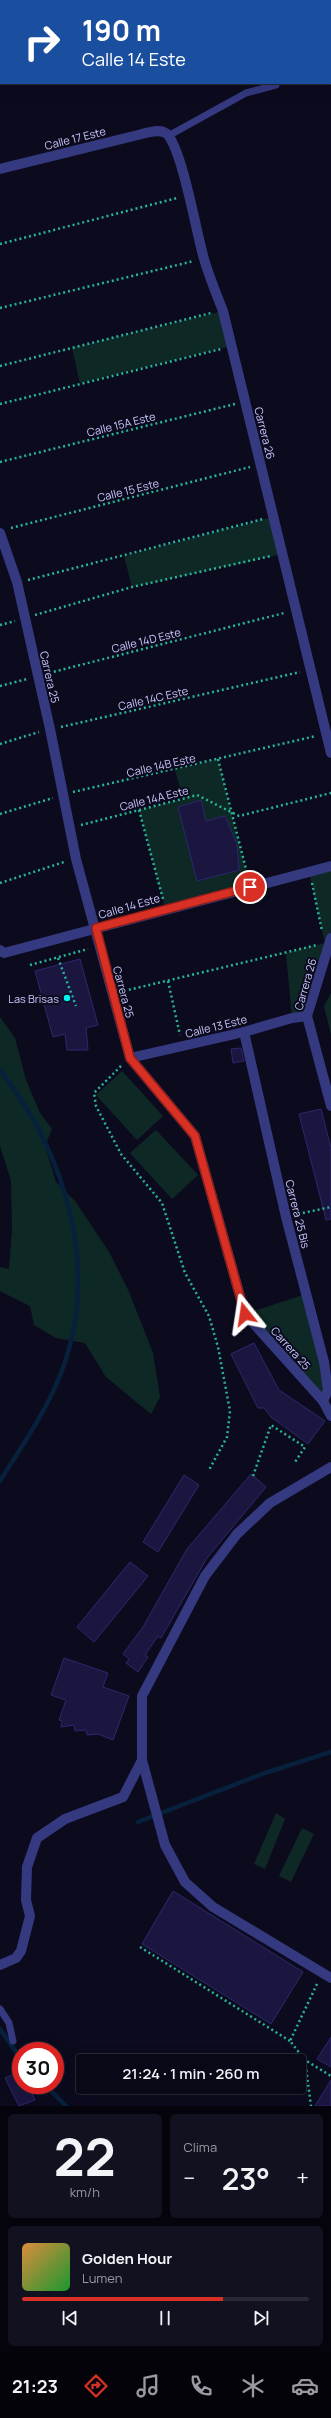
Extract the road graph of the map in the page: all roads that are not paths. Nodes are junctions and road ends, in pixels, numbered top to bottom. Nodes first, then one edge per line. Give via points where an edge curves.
1 (276, 85) dead end
2 (168, 136) junction
3 (0, 169) edge
4 (4, 531) edge
5 (331, 753) edge
6 (331, 866) edge
7 (96, 928) junction
8 (326, 939) edge
9 (2, 951) edge
10 (307, 1016) junction
11 (244, 1032) junction
12 (130, 1058) junction
13 (331, 1106) edge
14 (328, 1407) edge
15 (331, 1467) edge
16 (142, 1760) junction
17 (0, 1965) edge
18 (327, 1976) edge
19 (0, 2009) edge
20 (13, 2041) dead end

1 - 2 lane via 246,93
2 - 3 street, Calle 17 Este via 157,131
2 - 5 street, Carrera 26 via 179,161 204,259 223,311
4 - 7 street, Carrera 25 via 50,729 76,858
6 - 7 street, Calle 14 Este
7 - 9 street, Calle 14 Este
7 - 12 street, Carrera 25
8 - 10 street, Carrera 26
10 - 11 street, Calle 13 Este
10 - 13 street, Carrera 26
11 - 12 street, Calle 13 Este
11 - 14 street, Carrera 25 Bis via 286,1217 324,1362
12 - 14 street, Carrera 25 via 195,1136 245,1314
15 - 16 street via 270,1503 237,1534 205,1576 142,1696
16 - 17 street via 123,1797 65,1819 37,1838 27,1867 26,1900 30,1916 21,1951 16,1958
16 - 18 street via 165,1845 185,1882 213,1907
19 - 20 lane via 9,2023

